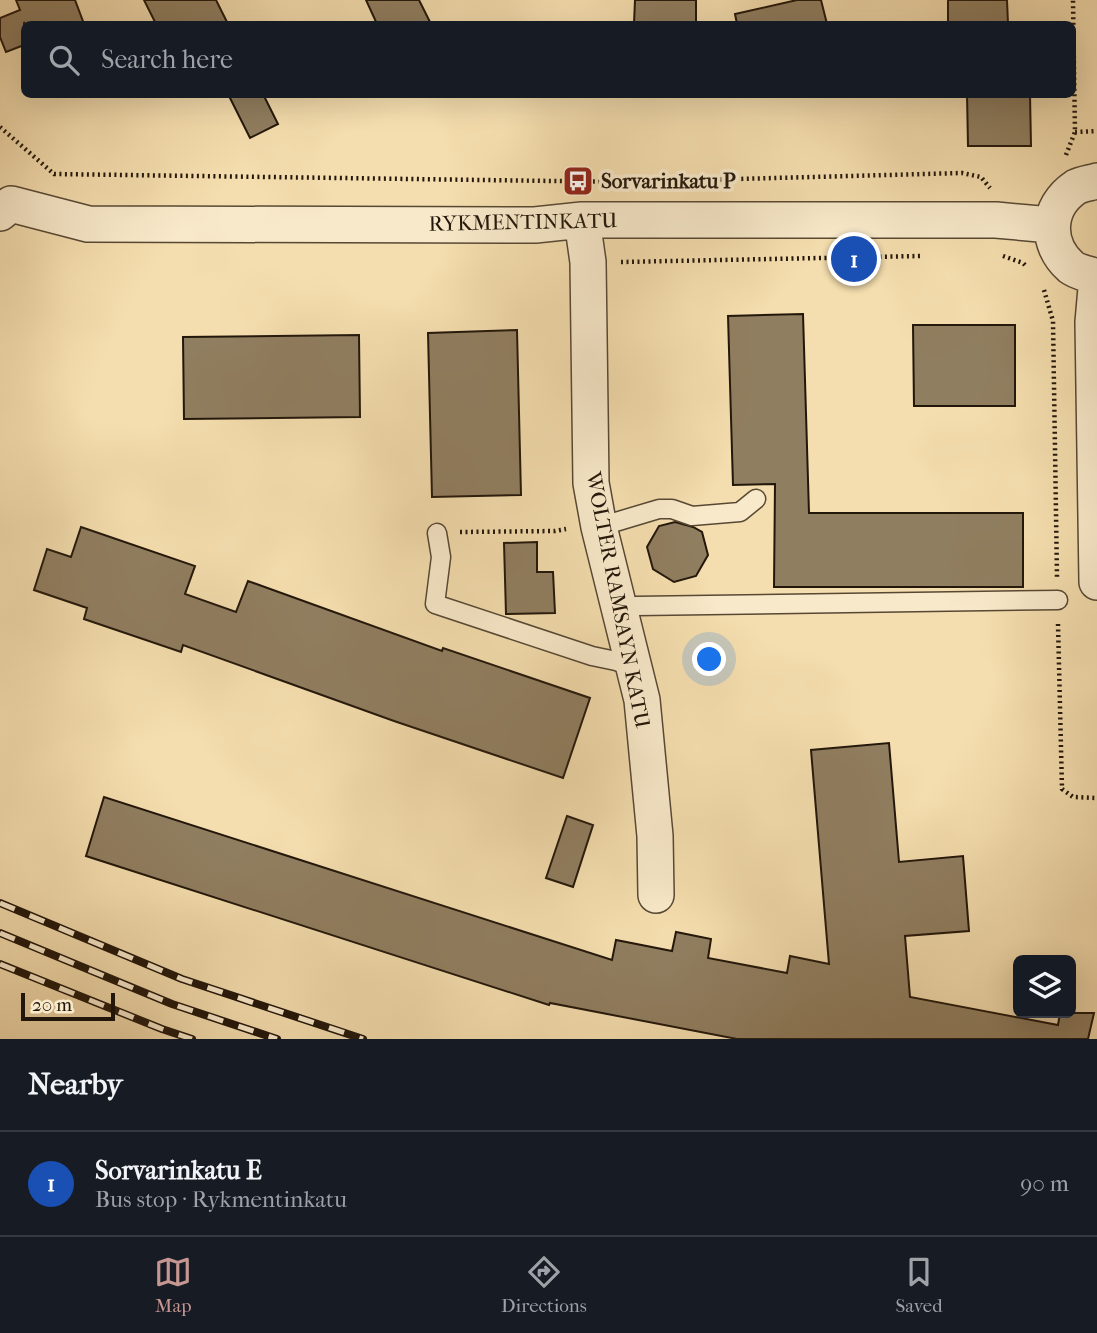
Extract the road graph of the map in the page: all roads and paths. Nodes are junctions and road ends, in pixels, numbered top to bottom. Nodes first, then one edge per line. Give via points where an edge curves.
1 (1073, 0) edge
2 (1073, 21) edge
3 (1074, 98) edge
4 (0, 127) edge
5 (1097, 131) edge
6 (1075, 132) junction
7 (1062, 163) dead end
8 (1097, 181) edge
9 (4, 204) edge
10 (582, 220) junction
11 (996, 220) junction
12 (1051, 225) junction
13 (932, 256) dead end
14 (588, 262) junction
15 (1032, 272) dead end
16 (1097, 277) edge
17 (1042, 282) dead end
18 (756, 499) dead end
19 (588, 527) junction
20 (438, 533) joint
21 (1097, 582) edge
22 (1058, 600) junction
23 (636, 606) dead end
24 (634, 667) junction
25 (1097, 798) edge
26 (656, 895) dead end

1 - 2 path
3 - 6 path
4 - 11 path via 54,174 625,182 962,173 981,177 996,193
5 - 6 path
6 - 7 path
8 - 12 street via 1078,186 1060,201
9 - 10 street, RYKMENTINKATU via 88,224 535,225
10 - 11 street, RYKMENTINKATU
10 - 14 street, WOLTER RAMSAYN KATU
11 - 12 street, RYKMENTINKATU
11 - 15 path via 998,254 1023,263
12 - 16 street via 1055,246 1072,268
13 - 14 path
14 - 19 street, WOLTER RAMSAYN KATU
16 - 21 street via 1093,321
17 - 22 path via 1053,321
18 - 19 lane via 740,512 692,516 659,509
19 - 20 path
19 - 24 street, WOLTER RAMSAYN KATU
20 - 24 lane via 441,557 435,604
22 - 23 lane
22 - 25 path via 1062,789 1073,797
24 - 26 street, WOLTER RAMSAYN KATU via 645,727

